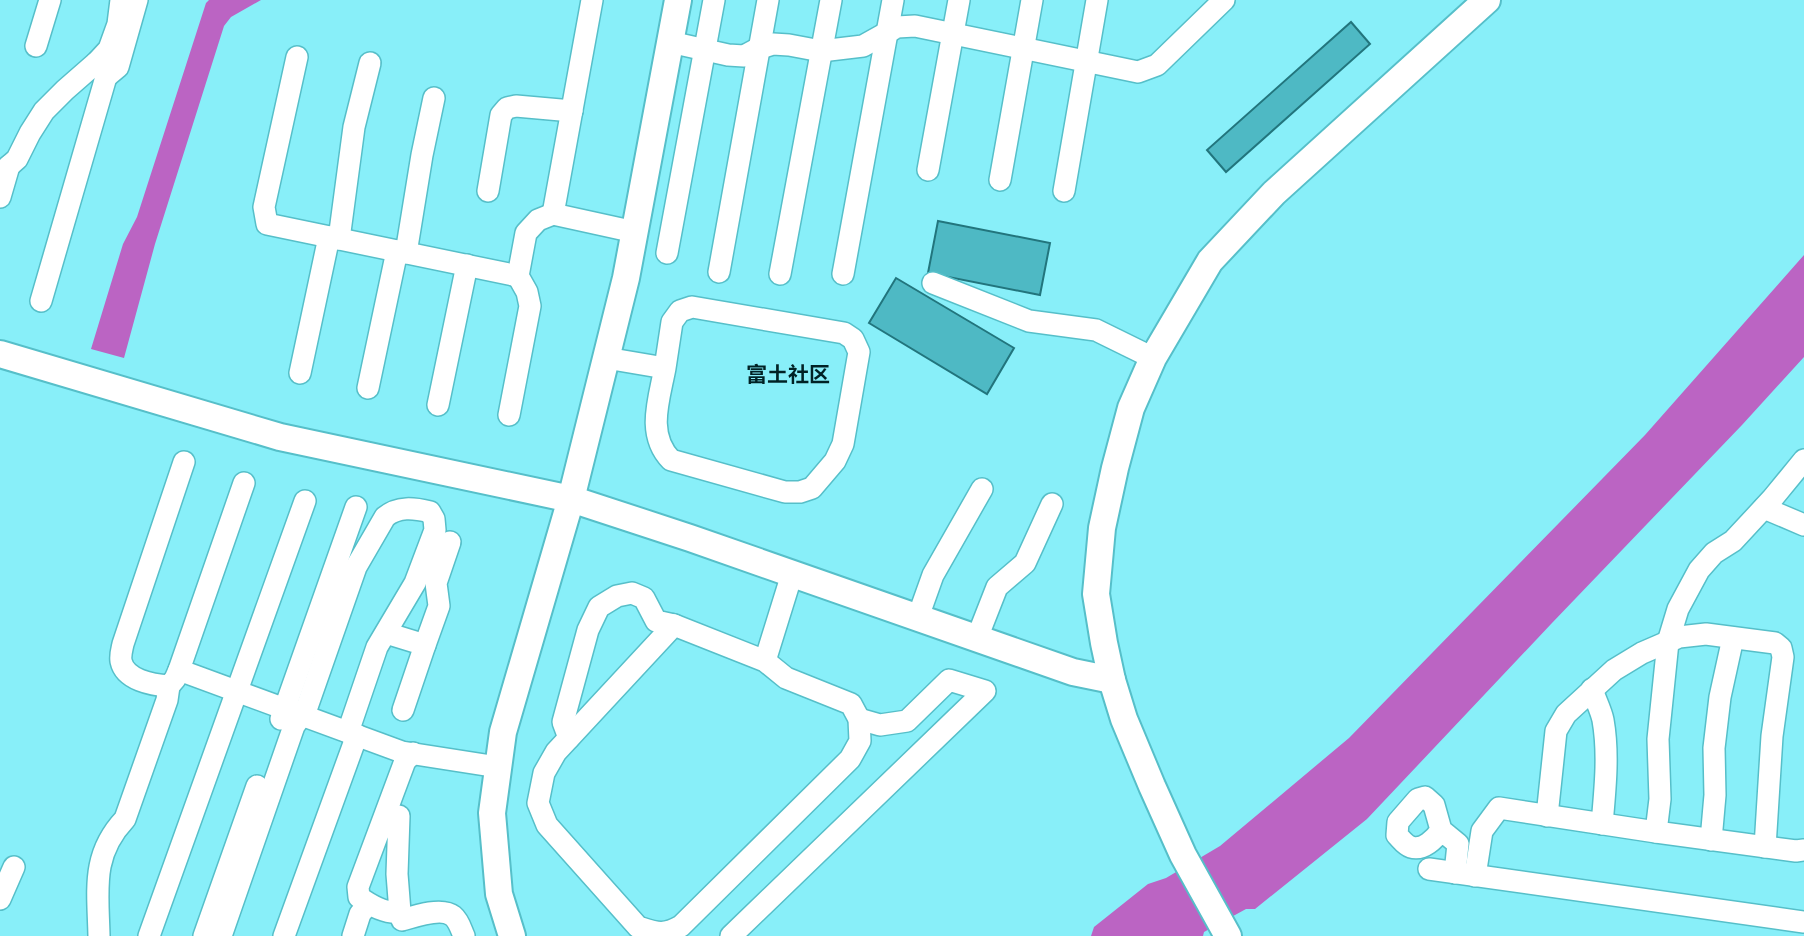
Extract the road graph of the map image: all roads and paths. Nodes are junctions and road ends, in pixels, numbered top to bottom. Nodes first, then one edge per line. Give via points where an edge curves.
1 (50, 0) edge
2 (121, 0) edge
3 (136, 0) edge
4 (592, 0) edge
5 (678, 0) edge
6 (715, 0) edge
7 (768, 0) edge
8 (831, 0) edge
9 (894, 0) edge
10 (960, 0) edge
11 (1032, 0) edge
12 (1097, 0) edge
13 (1224, 0) edge
14 (1487, 0) edge
15 (888, 32) junction
16 (953, 34) junction
17 (670, 42) junction
18 (36, 46) dead end
19 (760, 48) junction
20 (1023, 48) junction
21 (705, 50) junction
22 (821, 51) junction
23 (297, 57) dead end
24 (1086, 62) junction
25 (370, 63) dead end
26 (102, 70) junction
27 (434, 97) dead end
28 (572, 111) junction
29 (5, 170) edge
30 (928, 170) dead end
31 (1000, 180) dead end
32 (488, 191) dead end
33 (1064, 191) dead end
34 (0, 197) edge
35 (553, 214) junction
36 (635, 232) junction
37 (334, 238) junction
38 (402, 252) junction
39 (667, 253) dead end
40 (467, 265) junction
41 (719, 272) dead end
42 (780, 274) dead end
43 (843, 274) dead end
44 (518, 276) junction
45 (933, 283) dead end
46 (41, 301) dead end
47 (0, 354) edge
48 (606, 358) junction
49 (1153, 358) junction
50 (665, 368) junction
51 (300, 373) dead end
52 (368, 387) dead end
53 (438, 405) dead end
54 (509, 415) dead end
55 (1804, 460) edge
56 (184, 462) dead end
57 (244, 483) dead end
58 (982, 489) dead end
59 (571, 499) junction
60 (305, 501) dead end
61 (1052, 504) dead end
62 (356, 507) dead end
63 (1764, 508) junction
64 (1804, 526) edge
65 (450, 542) dead end
66 (792, 573) junction
67 (918, 617) junction
68 (674, 625) junction
69 (386, 633) junction
70 (977, 638) junction
71 (1733, 638) junction
72 (1668, 642) junction
73 (425, 645) junction
74 (765, 661) junction
75 (174, 678) junction
76 (1112, 680) junction
77 (1592, 689) junction
78 (237, 691) junction
79 (404, 710) dead end
80 (293, 712) junction
81 (859, 719) junction
82 (907, 721) junction
83 (352, 733) junction
84 (569, 738) junction
85 (929, 745) junction
86 (413, 753) junction
87 (498, 767) junction
88 (399, 816) dead end
89 (1547, 816) junction
90 (1602, 824) junction
91 (1441, 830) dead end
92 (1656, 832) junction
93 (1711, 840) junction
94 (1765, 847) junction
95 (1804, 850) edge
96 (14, 867) dead end
97 (1429, 869) dead end
98 (1465, 874) junction
99 (0, 899) edge
100 (368, 904) junction
101 (1804, 922) edge
102 (403, 923) edge
103 (686, 931) edge
104 (99, 936) edge
105 (149, 936) edge
106 (204, 936) edge
107 (221, 936) edge
108 (284, 936) edge
109 (353, 936) edge
110 (464, 936) edge
111 (512, 936) edge
112 (731, 936) edge
113 (1228, 936) edge

1 - 18 street
2 - 26 street
3 - 26 street via 118,67
4 - 28 street
5 - 17 main road
6 - 21 street
7 - 19 street
8 - 22 street
9 - 15 street
10 - 16 street
11 - 20 street
12 - 24 street
13 - 24 street via 1157,65 1138,72
14 - 49 main road via 1275,193 1210,261
15 - 16 street via 915,26
15 - 22 street via 863,46
15 - 43 street
16 - 20 street
16 - 30 street
17 - 21 street
17 - 36 main road
19 - 21 street via 744,56
19 - 22 street via 772,44
19 - 41 street
20 - 24 street
20 - 31 street
21 - 39 street
22 - 42 street
23 - 37 street via 264,207 267,224
24 - 33 street
25 - 37 street
26 - 29 street via 65,90 44,111 17,159
26 - 46 street
27 - 38 street
28 - 32 street via 507,108 501,115
28 - 35 street
29 - 34 street
35 - 36 street
35 - 44 street via 538,220 526,233
36 - 48 main road
37 - 38 street
37 - 51 street
38 - 40 street
38 - 52 street
40 - 44 street
40 - 53 street
44 - 54 street via 530,306
45 - 49 street via 1029,321 1096,330
47 - 59 main road via 280,437
48 - 50 street
48 - 59 main road
49 - 76 main road via 1131,408 1102,528 1096,594
50 - 50 street via 672,322 680,310 692,307 844,333 859,352 843,444 812,488 800,492 785,492 671,460 662,452 656,415
55 - 63 street
56 - 75 street via 120,658 125,671 135,678 156,685
57 - 75 street
58 - 67 street via 933,575
59 - 66 main road
59 - 87 main road via 503,732
60 - 78 street
61 - 70 street via 1025,563 997,587
62 - 80 street
63 - 64 street
63 - 72 street via 1699,570 1678,609
65 - 73 street via 436,583 439,606
66 - 67 main road
66 - 74 street
67 - 70 main road
68 - 74 street
68 - 84 street
68 - 84 street via 656,621 645,598 632,593 599,607 588,630 563,722
69 - 73 street
69 - 80 street via 415,583 435,530 430,512 402,508 385,517 356,567 307,706
69 - 83 street via 377,647
70 - 76 main road via 1073,672
71 - 72 street via 1706,634
71 - 93 street via 1714,748
71 - 94 street via 1775,643 1783,656
72 - 77 street via 1642,653
72 - 92 street via 1658,739
73 - 79 street
74 - 81 street via 786,678 851,704
75 - 78 street
75 - 104 street via 125,819 106,844 98,873
76 - 113 main road via 1124,719 1183,855
77 - 89 street via 1556,731
77 - 90 street via 1603,718
78 - 80 street
78 - 105 street
80 - 83 street
80 - 106 street
80 - 107 street via 294,726
81 - 82 street via 880,726
81 - 103 street via 860,741 850,759
82 - 85 street
82 - 85 street via 949,680 985,691
83 - 86 street
83 - 108 street
84 - 103 street via 544,773 538,803 547,825 638,927 656,933
85 - 112 street
86 - 87 street
86 - 100 street via 405,761 358,887 359,897
87 - 111 main road via 492,813 499,894
88 - 102 street via 397,874
89 - 90 street
89 - 98 street via 1499,808 1482,831
90 - 92 street
91 - 98 street via 1458,844
92 - 93 street
93 - 94 street
94 - 95 street
96 - 99 street
97 - 98 street
98 - 101 street
100 - 102 street via 394,913
100 - 109 street
102 - 110 street via 443,912 459,923

